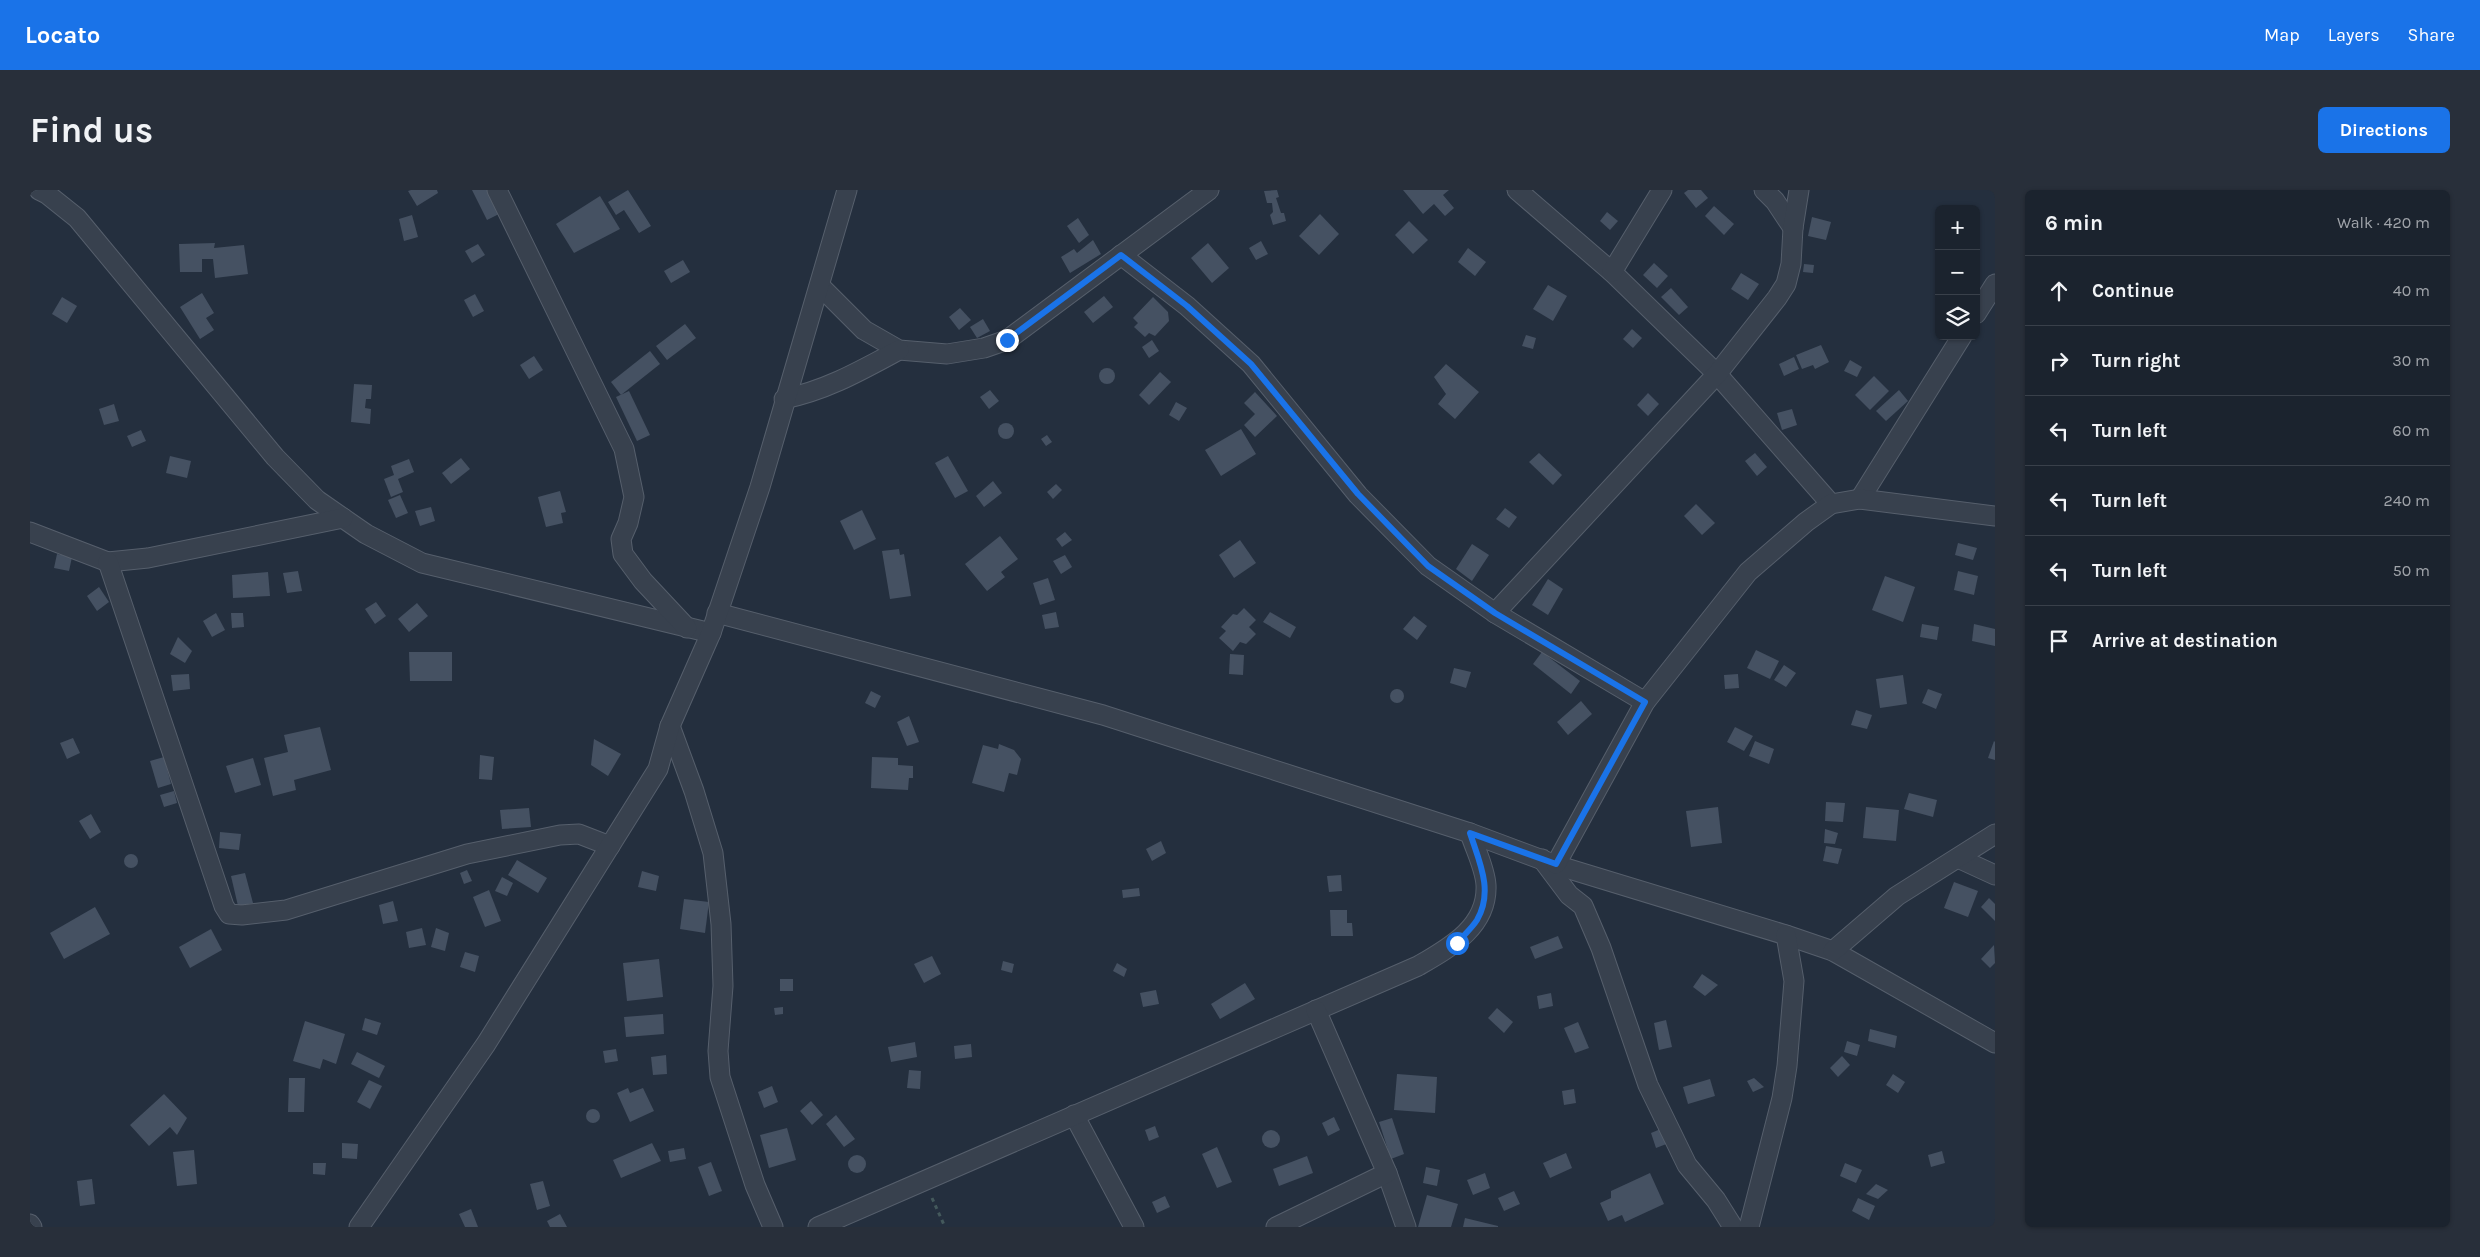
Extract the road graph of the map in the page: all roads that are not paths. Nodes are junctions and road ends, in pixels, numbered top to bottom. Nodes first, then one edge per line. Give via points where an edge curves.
1 (39, 190) edge
2 (497, 190) edge
3 (847, 190) edge
4 (1209, 190) edge
5 (1517, 190) edge
6 (1662, 190) edge
7 (1764, 190) edge
8 (1799, 190) edge
9 (1793, 228) junction
10 (1121, 255) junction
11 (1612, 272) junction
12 (1995, 284) edge
13 (820, 286) junction
14 (1980, 308) edge
15 (1959, 340) edge
16 (899, 350) junction
17 (1717, 374) junction
18 (784, 399) junction
19 (1860, 499) junction
20 (1830, 504) junction
21 (1995, 516) edge
22 (343, 518) junction
23 (30, 532) edge
24 (108, 562) junction
25 (1495, 613) junction
26 (717, 614) junction
27 (687, 628) junction
28 (711, 633) junction
29 (1645, 702) junction
30 (670, 726) junction
31 (1470, 833) junction
32 (1995, 834) edge
33 (610, 846) junction
34 (1958, 858) junction
35 (1549, 862) junction
36 (1995, 875) edge
37 (1786, 935) junction
38 (1832, 951) junction
39 (1316, 1010) junction
40 (1995, 1043) edge
41 (1074, 1115) junction
42 (1387, 1173) junction
43 (30, 1224) edge
44 (32, 1227) edge
45 (358, 1227) edge
46 (773, 1227) edge
47 (818, 1227) edge
48 (1134, 1227) edge
49 (1276, 1227) edge
50 (1406, 1227) edge
51 (1733, 1227) edge
52 (1749, 1227) edge

1 - 22 street via 77,218 275,458 317,500
2 - 27 street via 624,449 634,498 621,539 623,554 643,581
3 - 13 street
4 - 10 street
5 - 11 street
6 - 11 street
7 - 9 street
8 - 9 street
9 - 17 street via 1786,284
10 - 16 street via 1007,340 984,348 947,354
10 - 25 street via 1187,306 1251,364 1358,494 1428,566
11 - 17 street
12 - 14 street
13 - 16 street via 864,330
13 - 18 street
15 - 19 street
16 - 18 street via 837,383
17 - 20 street
17 - 25 street
18 - 26 street via 760,487
19 - 20 street
19 - 21 street
20 - 29 street via 1748,572
22 - 24 street via 148,558
22 - 27 street via 366,534 422,563
23 - 24 street
24 - 33 street via 229,914 286,910 467,854 560,835 578,834
25 - 29 street
26 - 28 street
26 - 31 street via 1104,715
27 - 28 street
28 - 30 street
29 - 35 street
30 - 33 street via 658,769
30 - 46 street via 713,853 721,924 720,1077 749,1167
31 - 35 street
31 - 39 street via 1486,884 1485,895 1477,920 1457,943 1418,966
32 - 34 street
33 - 45 street via 486,1044
34 - 36 street
34 - 38 street via 1897,896
35 - 37 street
35 - 51 street via 1569,895 1583,906 1602,948 1648,1085 1687,1165
37 - 38 street
37 - 52 street via 1794,981 1787,1066
38 - 40 street
39 - 41 street
39 - 42 street
41 - 47 street
41 - 48 street
42 - 49 street
42 - 50 street
43 - 44 street

